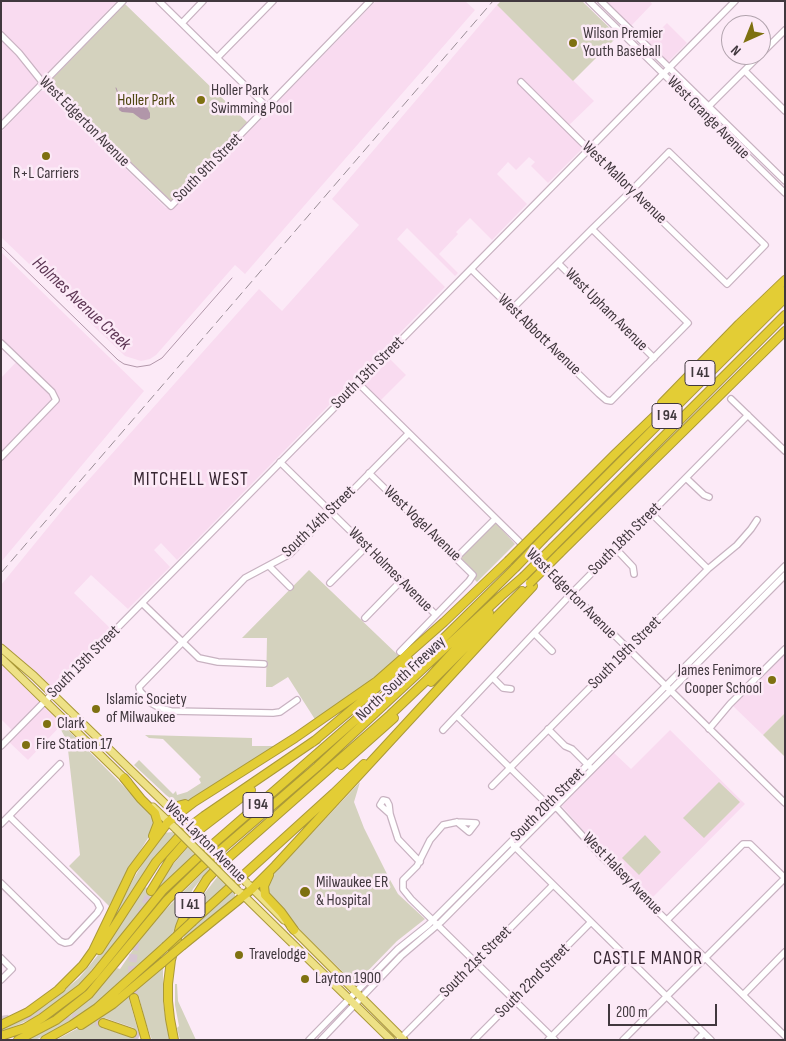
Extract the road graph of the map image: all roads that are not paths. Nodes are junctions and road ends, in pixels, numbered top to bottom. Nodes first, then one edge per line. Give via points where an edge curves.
1 (123, 1) edge
2 (159, 1) edge
3 (203, 1) edge
4 (274, 1) edge
5 (370, 1) edge
6 (589, 1) edge
7 (735, 1) edge
8 (603, 3) edge
9 (599, 11) junction
10 (182, 23) junction
11 (785, 30) edge
12 (1, 35) edge
13 (780, 36) junction
14 (785, 41) edge
15 (644, 44) junction
16 (771, 45) edge
17 (639, 50) junction
18 (216, 58) junction
19 (751, 65) edge
20 (669, 68) junction
21 (745, 71) junction
22 (663, 73) junction
23 (520, 82) dead end
24 (43, 83) junction
25 (709, 107) junction
26 (268, 108) junction
27 (785, 111) edge
28 (703, 113) junction
29 (1, 126) edge
30 (589, 149) junction
31 (785, 181) edge
32 (631, 191) junction
33 (784, 193) edge
34 (171, 206) joint
35 (592, 228) junction
36 (558, 263) junction
37 (471, 269) junction
38 (785, 280) edge
39 (785, 291) edge
40 (785, 298) edge
41 (512, 309) junction
42 (785, 315) edge
43 (785, 330) edge
44 (1, 342) edge
45 (654, 358) junction
46 (358, 383) junction
47 (731, 399) dead end
48 (748, 415) junction
49 (408, 434) junction
50 (785, 451) edge
51 (615, 454) junction
52 (1, 457) edge
53 (280, 462) junction
54 (369, 473) junction
55 (686, 478) junction
56 (709, 497) dead end
57 (331, 512) junction
58 (651, 513) junction
59 (495, 519) junction
60 (757, 520) dead end
61 (366, 547) junction
62 (616, 549) junction
63 (456, 558) junction
64 (269, 566) junction
65 (785, 566) edge
66 (708, 569) junction
67 (634, 574) dead end
68 (785, 575) edge
69 (401, 581) junction
70 (330, 583) dead end
71 (516, 585) junction
72 (532, 585) junction
73 (290, 587) dead end
74 (571, 594) junction
75 (142, 603) junction
76 (436, 615) junction
77 (365, 618) dead end
78 (444, 622) junction
79 (535, 634) junction
80 (182, 642) junction
81 (1, 648) edge
82 (628, 649) junction
83 (785, 649) edge
84 (552, 650) dead end
85 (400, 652) dead end
86 (1, 658) edge
87 (264, 664) dead end
88 (492, 678) junction
89 (446, 681) junction
90 (668, 688) junction
91 (511, 689) dead end
92 (52, 694) junction
93 (46, 700) junction
94 (297, 700) dead end
95 (457, 716) junction
96 (548, 729) junction
97 (709, 729) junction
98 (443, 730) dead end
99 (316, 739) junction
100 (1, 746) edge
101 (60, 764) dead end
102 (590, 767) junction
103 (510, 768) junction
104 (328, 771) junction
105 (124, 778) junction
106 (492, 786) dead end
107 (785, 803) edge
108 (552, 806) junction
109 (173, 811) junction
110 (390, 814) dead end
111 (9, 816) junction
112 (168, 822) junction
113 (457, 822) dead end
114 (1, 824) edge
115 (513, 845) junction
116 (145, 850) junction
117 (420, 862) junction
118 (276, 866) junction
119 (785, 878) edge
120 (1, 883) edge
121 (554, 885) junction
122 (249, 886) junction
123 (152, 890) tunnel mouth
124 (241, 893) junction
125 (667, 920) junction
126 (435, 922) junction
127 (591, 922) junction
128 (294, 930) junction
129 (785, 952) edge
130 (1, 958) edge
131 (704, 958) junction
132 (628, 959) junction
133 (476, 962) junction
134 (1, 980) edge
135 (58, 990) junction
136 (356, 992) junction
137 (742, 995) junction
138 (666, 996) junction
139 (134, 998) tunnel mouth
140 (349, 998) junction
141 (362, 998) junction
142 (514, 1000) junction
143 (355, 1005) junction
144 (103, 1023) tunnel mouth
145 (1, 1025) edge
146 (783, 1032) edge
147 (132, 1033) tunnel mouth
148 (704, 1033) junction
149 (56, 1034) junction
150 (1, 1036) edge
151 (402, 1039) edge
152 (552, 1039) edge
153 (18, 1040) edge
154 (45, 1040) edge
155 (146, 1040) edge
156 (174, 1040) edge
157 (309, 1040) edge
158 (321, 1040) edge
159 (391, 1040) edge
160 (474, 1040) edge
161 (623, 1040) edge
162 (697, 1040) edge
163 (711, 1040) edge

1 - 24 street
2 - 10 street
3 - 10 street
4 - 18 street
5 - 26 street, South 9th Street
6 - 9 street, West Grange Avenue
7 - 20 street, South 13th Street
8 - 9 street
8 - 15 street, West Grange Avenue
9 - 17 street, West Grange Avenue
10 - 18 street
11 - 13 street
12 - 24 street, West Edgerton Avenue
13 - 14 street
13 - 16 street
15 - 17 street
15 - 20 street, West Grange Avenue
17 - 22 street, West Grange Avenue
18 - 26 street
19 - 21 street
20 - 22 street, South 13th Street
20 - 25 street, West Grange Avenue
21 - 25 street
21 - 27 street
22 - 28 street, West Grange Avenue
22 - 30 street, South 13th Street
23 - 30 street, West Mallory Avenue
24 - 29 street
24 - 34 street, West Edgerton Avenue
25 - 28 street
25 - 31 street, West Grange Avenue
26 - 34 street, South 9th Street
28 - 33 street, West Grange Avenue
30 - 32 street, West Mallory Avenue
30 - 37 street, South 13th Street
32 - 32 street, West Mallory Avenue via 727,284 765,245 670,152
32 - 35 street
35 - 36 street
35 - 45 street via 688,323
36 - 41 street
36 - 45 street, West Upham Avenue
37 - 41 street, West Abbott Avenue
37 - 46 street, South 13th Street
38 - 51 highway via 672,392
39 - 51 highway, I 41
40 - 150 highway, North-South Freeway / I 94, bridge via 397,684 163,890 82,988 42,1018
41 - 45 street, West Abbott Avenue via 607,401
42 - 71 highway, North-South Freeway / I 41, bridge
43 - 72 highway, bridge
44 - 52 street via 52,392 56,400
46 - 49 street, West Edgerton Avenue
46 - 53 street, South 13th Street
47 - 48 street
48 - 50 street
48 - 55 street, South 18th Street
49 - 54 street, South 14th Street
49 - 59 street, West Edgerton Avenue
51 - 78 highway, I 41, bridge
53 - 57 street, West Holmes Avenue
53 - 75 street, South 13th Street
54 - 57 street, South 14th Street
54 - 63 street, West Vogel Avenue
55 - 56 street
55 - 58 street, South 18th Street
57 - 61 street, West Holmes Avenue
57 - 64 street, South 14th Street via 290,554
58 - 62 street, South 18th Street
58 - 66 street
59 - 63 street
59 - 74 street, West Edgerton Avenue
60 - 66 street, South 19th Street via 737,545
61 - 69 street, West Holmes Avenue
61 - 70 street
62 - 67 street via 633,566
62 - 74 street, South 18th Street
63 - 76 street, West Vogel Avenue via 473,576
64 - 73 street
64 - 80 street, South 14th Street via 245,578
65 - 90 street, South 20th Street
66 - 82 street, South 19th Street
68 - 90 street, South 20th Street
69 - 76 street, West Holmes Avenue
69 - 77 street
71 - 104 highway, I 41 via 429,678
71 - 153 highway, North-South Freeway / I 94 via 317,767 201,867 168,900 89,994 56,1020
72 - 89 highway
72 - 104 highway via 378,734 342,764
74 - 79 street, South 18th Street
74 - 82 street, West Edgerton Avenue
75 - 80 street
75 - 92 street, South 13th Street
76 - 85 street
78 - 99 highway, I 41 via 398,670
78 - 109 highway via 356,696 194,802
79 - 84 street
79 - 88 street, South 18th Street
80 - 87 street via 199,658 209,662
80 - 94 street, South 14th Street via 139,687 142,694 160,708 171,711 278,712
81 - 92 main road, West Layton Avenue
82 - 90 street, West Edgerton Avenue
82 - 96 street, South 19th Street
83 - 97 street
86 - 93 main road, West Layton Avenue
88 - 91 street via 504,688
88 - 95 street, South 18th Street
89 - 118 highway
89 - 149 highway, bridge via 334,793 165,947 97,1008
90 - 97 street, West Edgerton Avenue
90 - 102 street, South 20th Street
92 - 93 street, South 13th Street
92 - 109 main road, West Layton Avenue
93 - 100 street, South 13th Street
93 - 105 main road, West Layton Avenue
95 - 98 street, South 18th Street
95 - 103 street, West Halsey Avenue
96 - 102 street
96 - 103 street, South 19th Street
97 - 107 street, West Edgerton Avenue
99 - 123 highway, I 41 via 191,836 170,860
99 - 135 highway via 184,831 156,862 88,963
101 - 111 street
102 - 108 street, South 20th Street
103 - 106 street, South 19th Street
103 - 108 street, West Halsey Avenue
104 - 156 highway, I 41 via 219,866 191,902 180,927 169,968 168,1001
105 - 112 main road, West Layton Avenue
105 - 116 highway via 157,819 157,827
108 - 115 street, South 20th Street
108 - 125 street, West Halsey Avenue
109 - 112 highway
109 - 122 main road, West Layton Avenue, bridge
110 - 117 street via 398,839
111 - 114 street
111 - 120 street via 100,908 70,942 65,943
112 - 116 highway
112 - 124 main road, West Layton Avenue, bridge
113 - 117 street via 447,823 439,829
115 - 121 street
115 - 126 street, South 20th Street
116 - 135 highway via 93,951
117 - 126 street via 403,880 402,886
118 - 122 highway
118 - 128 highway via 266,880 265,896
119 - 125 street via 750,844 743,844
119 - 131 street
121 - 127 street
121 - 133 street, South 21st Street
122 - 124 highway
122 - 128 main road, West Layton Avenue
124 - 140 main road, West Layton Avenue
124 - 149 highway, bridge via 100,1014 68,1032
125 - 131 street, West Halsey Avenue
126 - 133 street
126 - 136 street, South 20th Street via 404,943
126 - 141 street, South 20th Street
127 - 132 street
127 - 142 street, South 22nd Street
128 - 136 main road, West Layton Avenue
129 - 137 street
130 - 134 street via 12,969
131 - 137 street, West Halsey Avenue
131 - 138 street
132 - 138 street
132 - 152 street
133 - 142 street
133 - 151 street, South 21st Street
135 - 145 highway via 28,1012
136 - 140 street, South 20th Street
136 - 141 main road, West Layton Avenue
137 - 146 street, West Halsey Avenue
138 - 148 street
138 - 161 street
139 - 155 highway
140 - 143 main road, West Layton Avenue
140 - 157 street, South 20th Street
141 - 143 street, South 20th Street
141 - 151 main road, West Layton Avenue
142 - 152 street
142 - 160 street, South 22nd Street
143 - 158 street, South 20th Street
143 - 159 main road, West Layton Avenue
144 - 147 highway
148 - 162 street
148 - 163 street
149 - 154 highway

